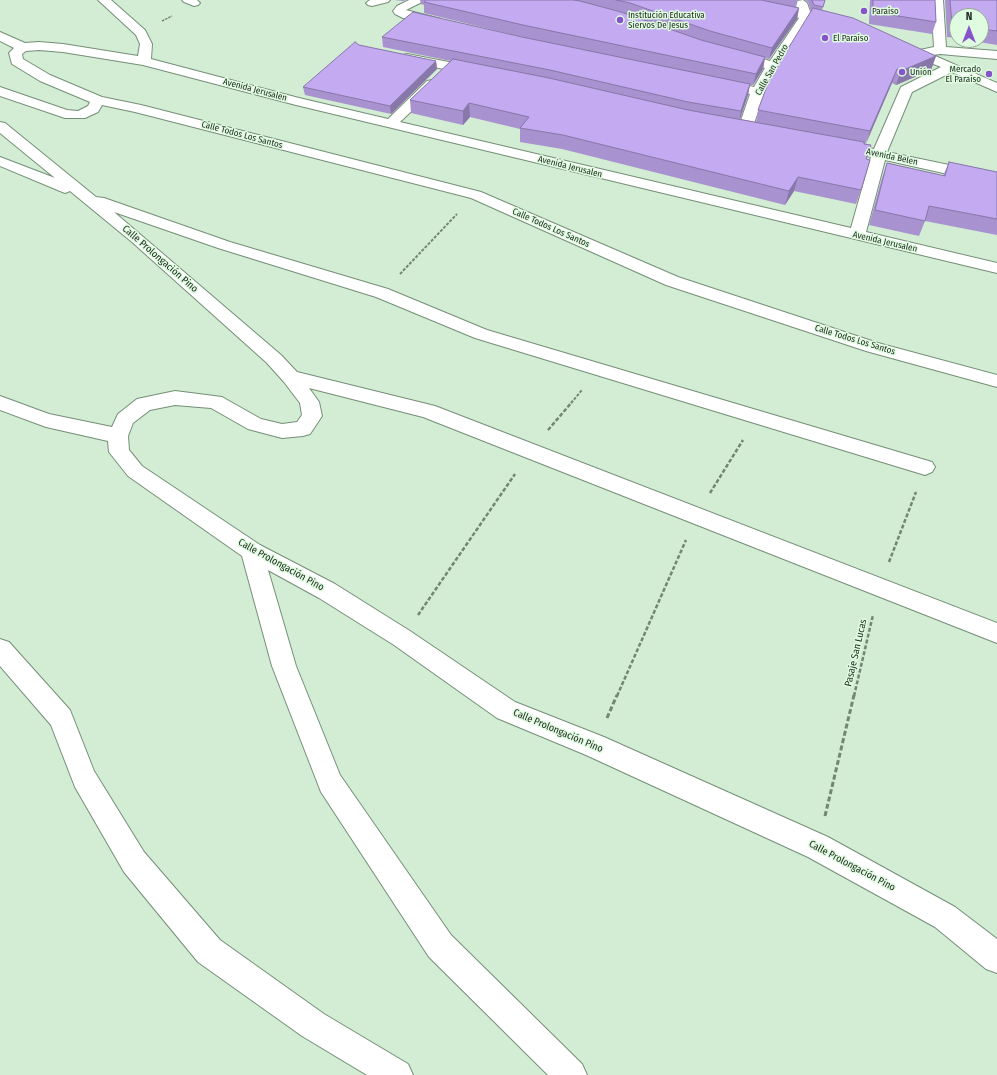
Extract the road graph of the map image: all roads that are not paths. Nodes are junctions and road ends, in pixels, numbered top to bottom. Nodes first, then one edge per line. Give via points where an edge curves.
1 (104, 0) edge
2 (384, 0) edge
3 (418, 0) edge
4 (727, 0) edge
5 (799, 0) edge
6 (937, 0) edge
7 (372, 3) dead end
8 (806, 16) junction
9 (448, 25) edge
10 (851, 28) edge
11 (0, 36) edge
12 (893, 43) edge
13 (23, 47) junction
14 (940, 50) junction
15 (727, 53) edge
16 (920, 54) junction
17 (395, 55) edge
18 (997, 55) edge
19 (144, 61) junction
20 (450, 66) junction
21 (773, 66) junction
22 (952, 67) junction
23 (488, 74) edge
24 (704, 81) edge
25 (997, 88) edge
26 (0, 91) edge
27 (758, 92) junction
28 (98, 100) junction
29 (391, 124) junction
30 (0, 126) edge
31 (730, 126) edge
32 (745, 129) junction
33 (760, 132) edge
34 (827, 144) edge
35 (879, 154) junction
36 (0, 161) edge
37 (997, 180) edge
38 (82, 194) junction
39 (857, 235) junction
40 (997, 268) edge
41 (290, 377) junction
42 (997, 381) edge
43 (0, 403) edge
44 (118, 436) junction
45 (925, 467) road end
46 (252, 551) junction
47 (997, 633) edge
48 (0, 649) edge
49 (997, 958) edge
50 (397, 1075) edge
51 (571, 1075) edge

1 - 19 street via 141,33 146,44
2 - 7 street
3 - 9 street via 401,8 400,12
4 - 8 street
5 - 8 street
6 - 14 street
8 - 10 street
8 - 21 street, Calle San Pedro
11 - 13 street
12 - 16 street
13 - 19 street via 63,48
13 - 28 street via 15,53 17,61 45,78
14 - 16 street
14 - 18 street
15 - 21 street
16 - 22 street
17 - 20 street
19 - 29 street, Avenida Jerusalen
20 - 23 street
20 - 29 street
21 - 27 street, Calle San Pedro
22 - 25 street
22 - 35 street via 906,90
24 - 27 street
26 - 28 street via 65,114 80,114 93,109
27 - 32 street, Calle San Pedro
28 - 42 street, Calle Todos Los Santos via 476,195 672,281 872,347
29 - 39 street, Avenida Jerusalen
30 - 38 street, Calle Prolongación Pino
31 - 32 street
32 - 33 street
34 - 35 street, Avenida Belen
35 - 37 street, Avenida Belen
35 - 39 street
36 - 38 street
38 - 41 street, Calle Prolongación Pino via 138,239 274,359
38 - 45 street via 224,245 382,293 481,334
39 - 40 street, Avenida Jerusalen
41 - 44 street, Calle Prolongación Pino via 309,402 312,416 303,429 282,431 255,424 214,402 175,398 144,404 125,418
41 - 47 street via 428,411
43 - 44 street via 46,420
44 - 46 street, Calle Prolongación Pino via 119,452 135,471
46 - 49 street, Calle Prolongación Pino via 327,591 402,638 506,710 595,746 818,847 945,917
46 - 51 street via 284,666 330,783 440,946
48 - 50 street via 61,718 84,778 134,862 209,951 314,1025

